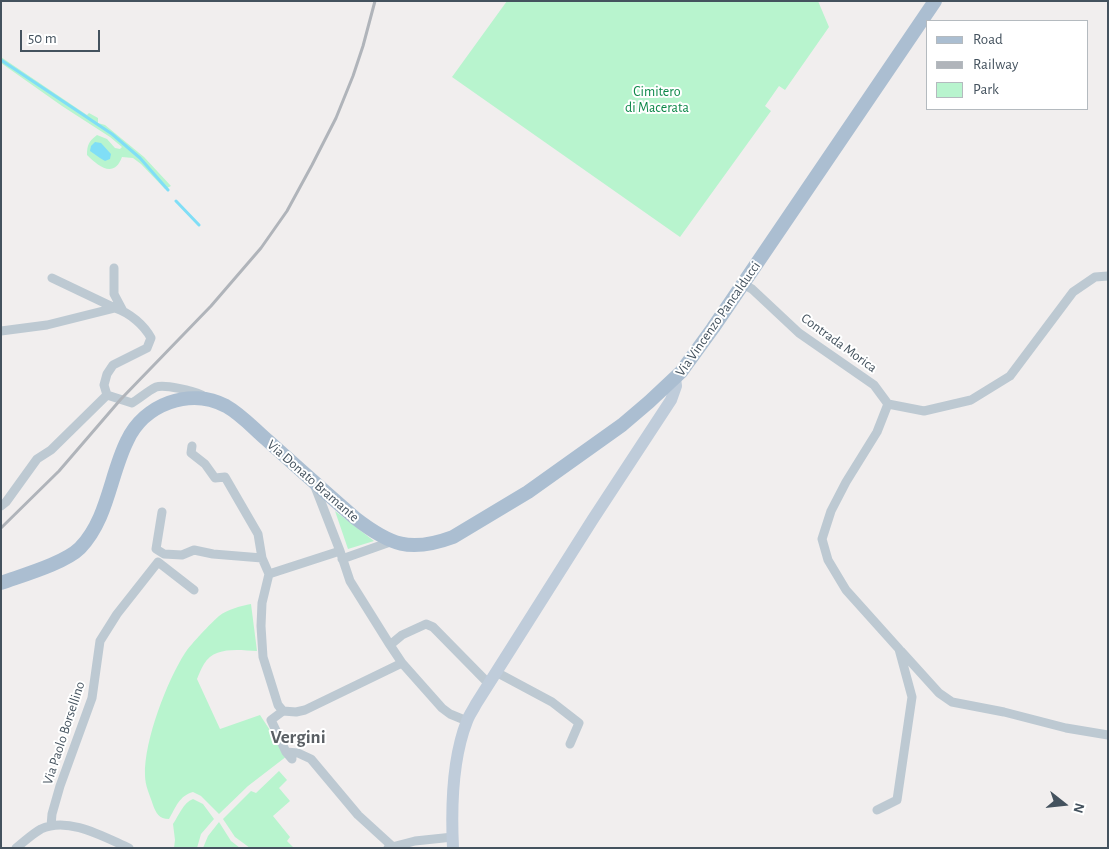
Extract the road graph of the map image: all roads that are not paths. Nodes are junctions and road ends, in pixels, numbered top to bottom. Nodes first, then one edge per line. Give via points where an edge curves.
1 (935, 1) edge
2 (114, 268) dead end
3 (1108, 276) edge
4 (52, 278) dead end
5 (743, 284) junction
6 (119, 310) junction
7 (1, 331) edge
8 (675, 378) junction
9 (107, 395) junction
10 (214, 401) junction
11 (888, 404) junction
12 (192, 446) dead end
13 (312, 480) junction
14 (1, 506) edge
15 (162, 512) dead end
16 (393, 542) junction
17 (341, 555) junction
18 (262, 558) junction
19 (269, 574) junction
20 (1, 583) edge
21 (194, 590) dead end
22 (390, 644) junction
23 (899, 649) junction
24 (402, 663) junction
25 (496, 672) junction
26 (489, 684) junction
27 (283, 711) junction
28 (467, 721) junction
29 (1108, 735) edge
30 (570, 744) dead end
31 (877, 810) dead end
32 (51, 826) junction
33 (453, 842) edge
34 (390, 847) edge
35 (16, 848) edge
36 (129, 848) edge

1 - 5 main road, Via Vincenzo Pancalducci
2 - 6 street via 114,294
3 - 11 street via 1096,277 1072,292 1010,376 971,400 924,411
4 - 6 street
5 - 8 main road, Via Vincenzo Pancalducci via 700,348
5 - 11 street, Contrada Morica via 799,333 874,385
6 - 7 street
6 - 9 street via 147,330 151,338 147,348 113,365 104,385
8 - 16 main road, Via Donato Bramante via 599,442 476,524 440,542 417,545
8 - 25 main road, Via Vincenzo Pancalducci via 671,400
9 - 10 street via 132,403 157,387 179,388 197,392
9 - 14 street via 51,450 37,459
10 - 13 main road, Via Donato Bramante via 247,421
10 - 20 main road, Via Donato Bramante via 184,398 145,416 127,440 94,530 81,547 59,561
11 - 23 street via 877,432 831,510 822,539 828,560 846,590
12 - 18 street via 191,453 206,464 216,478 225,477 258,534
13 - 16 main road, Via Donato Bramante via 373,532
13 - 17 street
15 - 18 street via 156,549 164,554 194,550
16 - 17 street
17 - 19 street
17 - 22 street via 350,581
18 - 19 street
19 - 27 street via 262,603 263,657 278,705
21 - 32 street, Via Paolo Borsellino via 158,562 116,614 100,641 92,698 60,786
22 - 24 street
22 - 26 street via 426,624 433,627
23 - 29 street via 939,693 952,702
23 - 31 street via 912,697 897,800
24 - 27 street via 305,710
24 - 28 street via 442,708
25 - 26 main road, Via Vincenzo Pancalducci
25 - 30 street via 552,702 579,723
26 - 28 main road, Via Vincenzo Pancalducci
27 - 34 street via 271,720 289,755 298,753 311,759
28 - 33 main road, Via Vincenzo Pancalducci via 454,780
32 - 35 street
32 - 36 street via 78,827
33 - 34 street via 425,839

